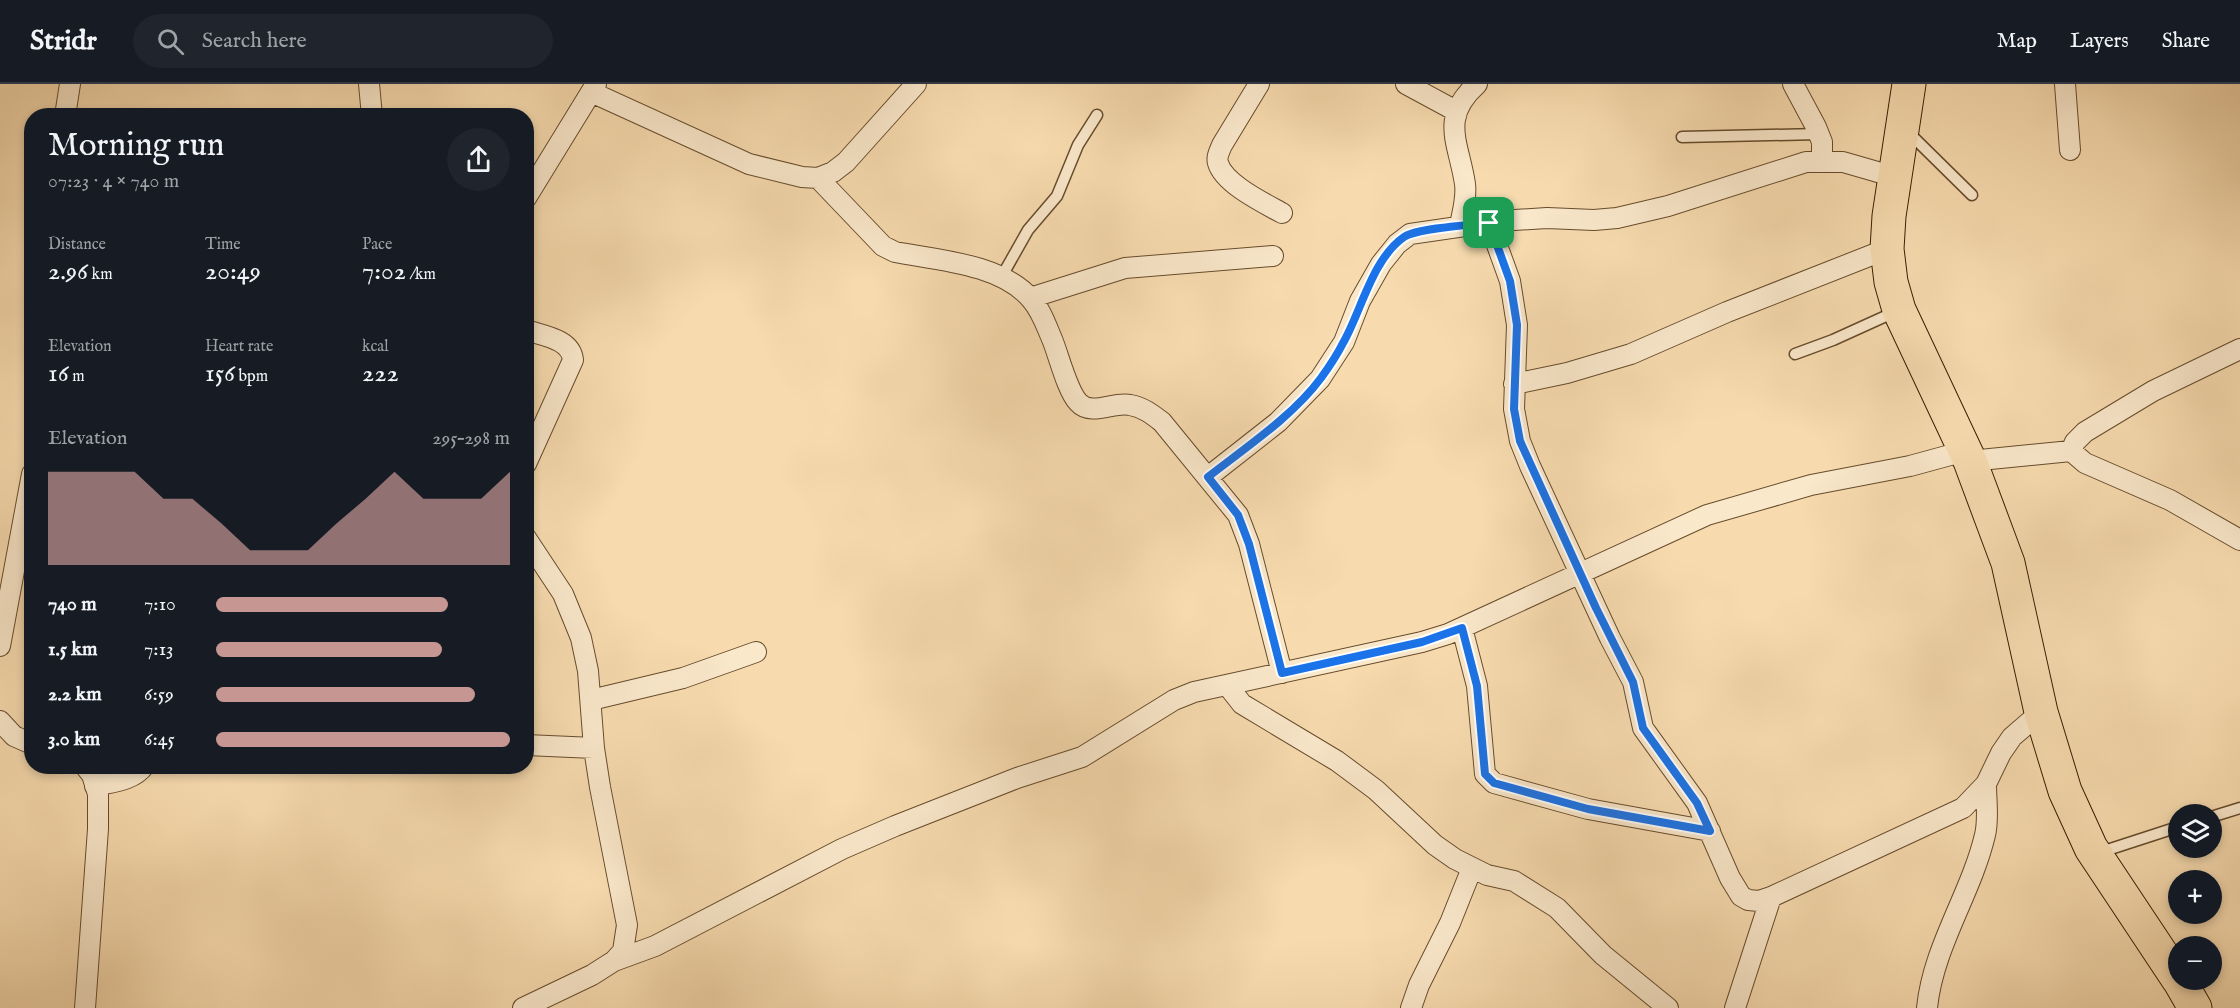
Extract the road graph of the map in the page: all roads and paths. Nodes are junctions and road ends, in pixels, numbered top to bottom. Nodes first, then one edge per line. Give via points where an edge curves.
1 (70, 84) edge
2 (369, 84) edge
3 (915, 84) edge
4 (1259, 84) edge
5 (1406, 84) edge
6 (1477, 84) edge
7 (1793, 84) edge
8 (1909, 84) edge
9 (2065, 84) edge
10 (593, 88) edge
11 (66, 108) edge
12 (371, 108) edge
13 (1456, 111) junction
14 (1097, 115) dead end
15 (1902, 127) junction
16 (1819, 134) junction
17 (1682, 137) dead end
18 (2070, 150) dead end
19 (1822, 161) junction
20 (1895, 177) junction
21 (818, 178) junction
22 (534, 185) edge
23 (1972, 195) dead end
24 (1282, 213) dead end
25 (1489, 223) junction
26 (1461, 226) junction
27 (1887, 249) junction
28 (1273, 256) dead end
29 (1002, 276) junction
30 (1030, 298) junction
31 (1899, 310) junction
32 (534, 333) edge
33 (2240, 349) edge
34 (1795, 354) dead end
35 (1514, 384) junction
36 (534, 446) edge
37 (2071, 451) junction
38 (1967, 456) junction
39 (1208, 477) junction
40 (24, 525) edge
41 (2240, 540) edge
42 (534, 550) edge
43 (1581, 573) junction
44 (1462, 628) junction
45 (0, 646) edge
46 (756, 652) dead end
47 (1282, 673) junction
48 (1227, 685) junction
49 (591, 700) junction
50 (2042, 712) junction
51 (0, 721) edge
52 (24, 740) edge
53 (534, 745) edge
54 (594, 748) junction
55 (89, 774) edge
56 (99, 774) edge
57 (134, 774) edge
58 (1986, 784) junction
59 (2240, 808) edge
60 (2222, 814) edge
61 (2168, 830) edge
62 (1710, 831) junction
63 (2095, 854) junction
64 (1472, 868) junction
65 (1771, 897) junction
66 (614, 961) junction
67 (2168, 964) edge
68 (2184, 990) edge
69 (85, 1008) edge
70 (523, 1008) edge
71 (1411, 1008) edge
72 (1668, 1008) edge
73 (1735, 1008) edge
74 (1928, 1008) edge
75 (2195, 1008) edge

1 - 11 street
2 - 12 street
3 - 21 street via 846,162
4 - 24 street via 1222,145 1218,163 1240,187
5 - 13 street
6 - 13 street via 1463,96
7 - 16 street
8 - 15 highway
9 - 18 street
10 - 21 street via 749,164
10 - 22 street
13 - 26 street via 1454,130 1466,195
14 - 29 lane via 1078,145 1057,196 1028,230
15 - 20 highway
15 - 23 lane
16 - 17 lane
16 - 19 street
19 - 20 street via 1843,162
19 - 25 street via 1806,162 1617,218
20 - 27 highway
21 - 29 street via 883,246
25 - 26 street
25 - 35 street via 1510,281 1517,348
26 - 39 street via 1410,234 1397,244 1381,264 1360,301 1344,342 1320,379 1278,422
27 - 31 highway
27 - 35 street via 1631,354
28 - 30 street via 1125,268
29 - 30 street
30 - 39 street via 1041,313 1078,403 1086,408 1118,404 1148,411
31 - 34 lane
31 - 38 highway
32 - 36 street via 566,345 573,360
33 - 37 street via 2153,391 2085,432
35 - 43 street via 1520,441
37 - 38 street
37 - 41 street via 2085,463 2177,504
38 - 43 street via 1811,485 1726,508
38 - 50 highway via 2008,563
39 - 47 street via 1238,515 1249,544
40 - 45 street
42 - 49 street via 563,594 573,618
43 - 44 street
43 - 62 street via 1633,682 1643,728 1697,803
44 - 47 street via 1422,642
44 - 62 street via 1477,686 1485,774 1494,783 1588,809
46 - 49 street via 683,678
47 - 48 street
48 - 64 street via 1242,704 1337,761 1376,790 1435,844
48 - 66 street via 1174,700 1082,758 985,789 842,849 684,933
49 - 54 street
50 - 58 street via 2012,737
50 - 63 highway via 2065,791
51 - 52 street
53 - 54 street
54 - 66 street via 627,925 623,951
55 - 69 street via 98,794 98,830
56 - 57 street via 126,779
58 - 65 street via 1963,808
58 - 74 street via 1985,833 1940,956
59 - 60 lane
61 - 63 lane
62 - 65 street via 1741,896 1748,900
63 - 67 highway
64 - 71 street
64 - 72 street via 1514,880 1557,908 1603,955
65 - 73 street
66 - 70 street
68 - 75 highway

